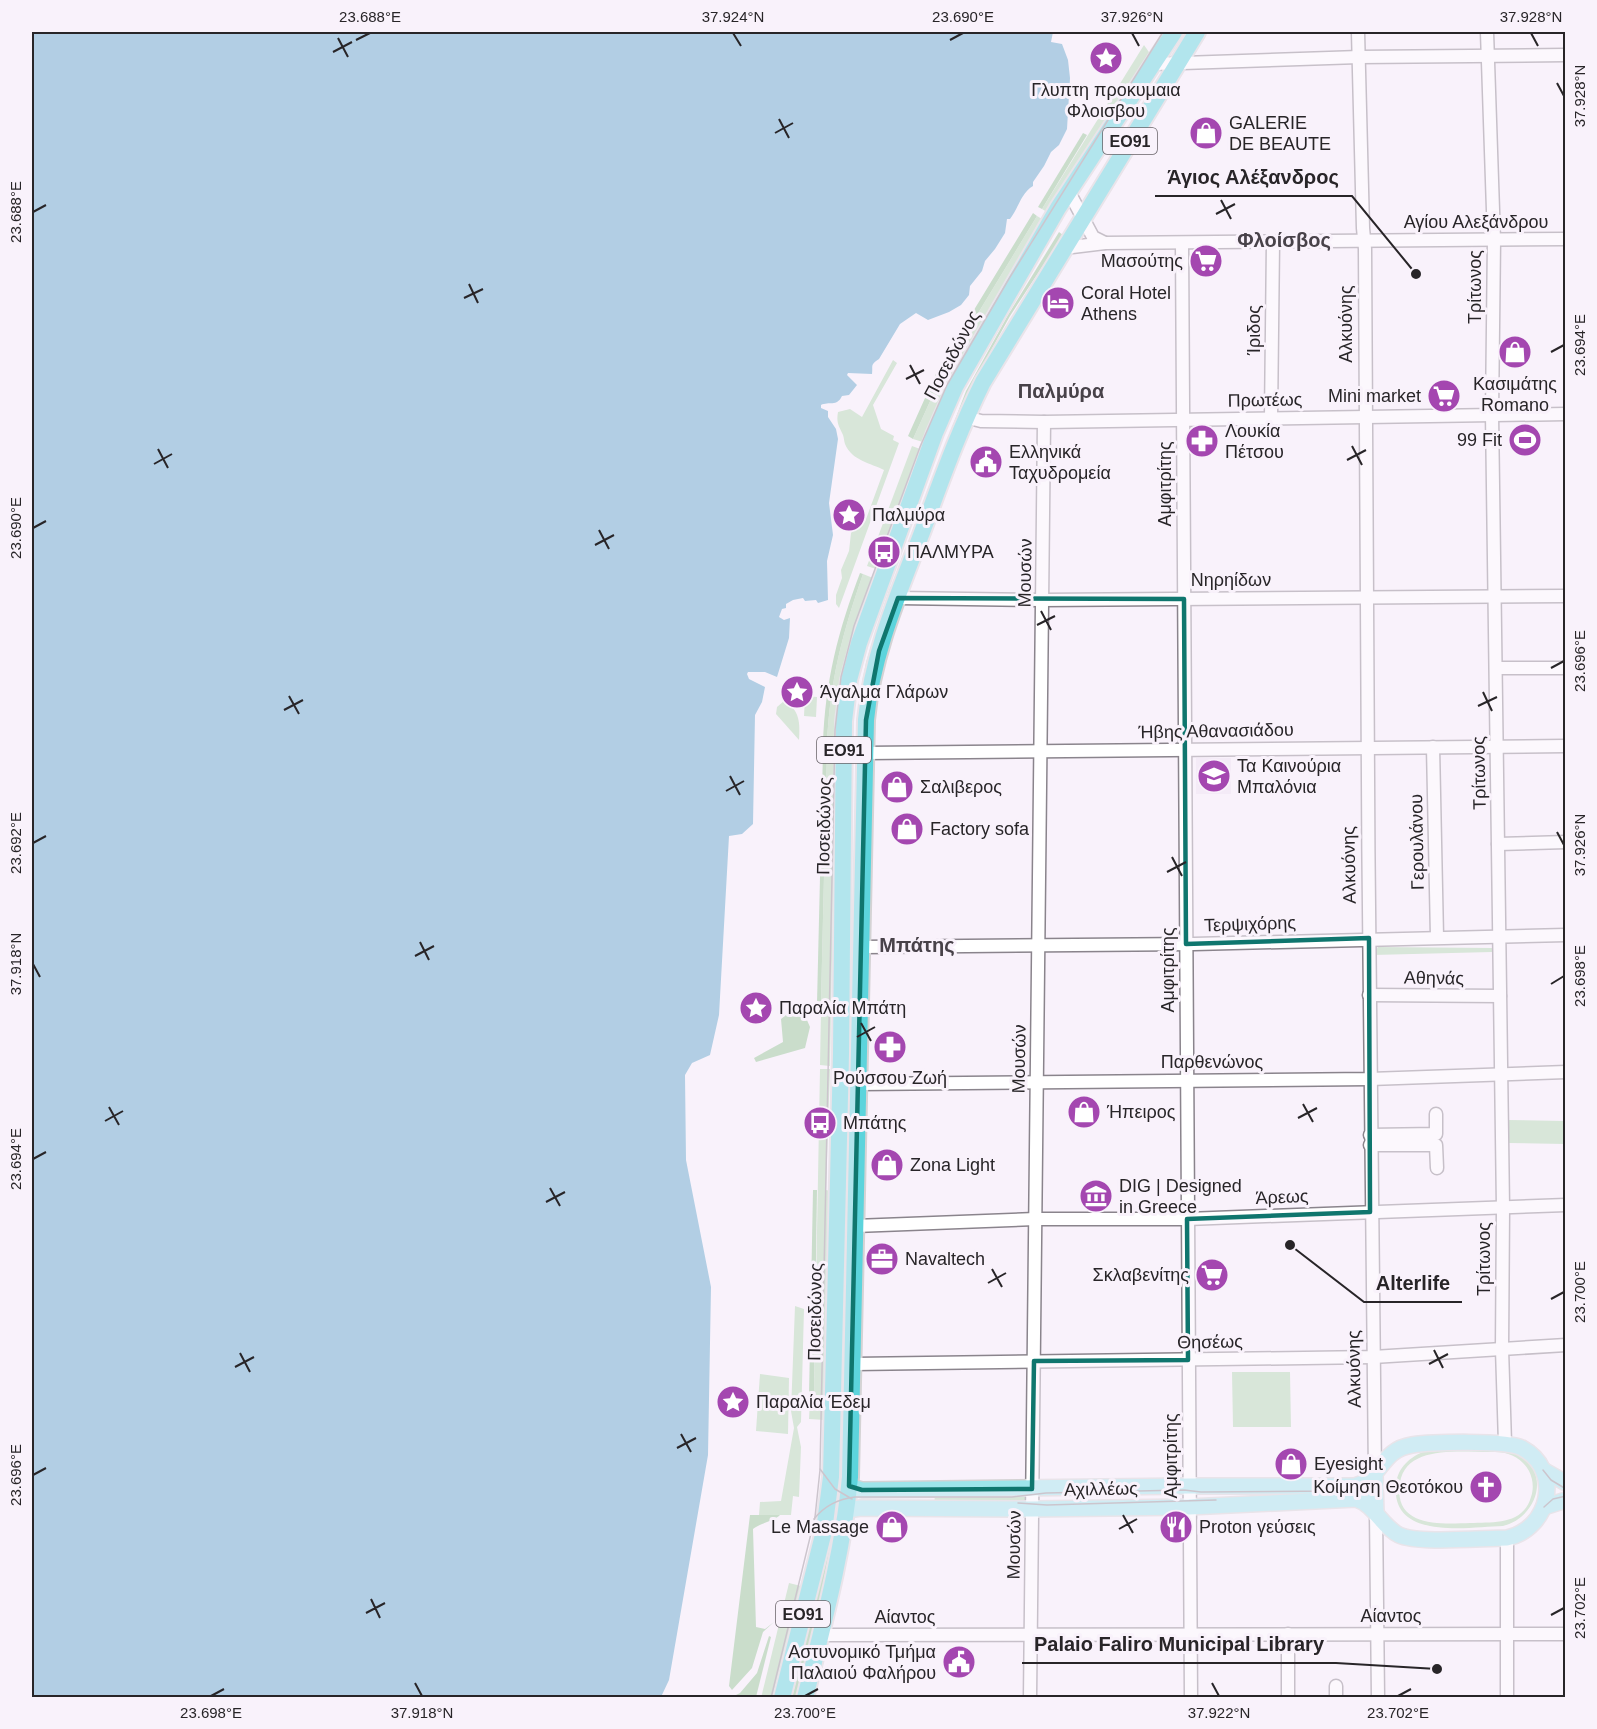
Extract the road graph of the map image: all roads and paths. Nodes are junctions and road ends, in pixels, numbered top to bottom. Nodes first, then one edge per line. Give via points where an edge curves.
1 (1174, 32) edge
2 (1358, 32) edge
3 (1487, 32) edge
4 (1194, 35) edge
5 (1566, 55) edge
6 (1488, 56) junction
7 (1359, 57) junction
8 (1213, 63) junction
9 (1153, 64) junction
10 (1178, 64) junction
11 (1068, 192) junction
12 (1082, 218) junction
13 (1494, 240) junction
14 (1566, 240) edge
15 (1364, 241) junction
16 (1273, 242) junction
17 (1105, 243) junction
18 (1182, 243) junction
19 (1064, 248) junction
20 (1492, 414) junction
21 (1566, 414) edge
22 (1365, 416) junction
23 (965, 417) junction
24 (1271, 418) junction
25 (1183, 419) junction
26 (1044, 422) junction
27 (1566, 596) edge
28 (1366, 597) junction
29 (1495, 597) junction
30 (898, 598) junction
31 (1184, 599) junction
32 (1042, 600) junction
33 (1496, 668) junction
34 (1566, 668) edge
35 (1497, 746) junction
36 (1566, 746) edge
37 (1433, 747) junction
38 (1367, 748) junction
39 (1185, 750) junction
40 (1041, 751) junction
41 (866, 753) junction
42 (1566, 842) edge
43 (1498, 844) junction
44 (1566, 935) edge
45 (1499, 936) junction
46 (1437, 937) junction
47 (1369, 938) junction
48 (1038, 944) junction
49 (1186, 944) junction
50 (863, 947) junction
51 (1369, 995) junction
52 (1500, 996) junction
53 (1566, 1072) edge
54 (1501, 1074) junction
55 (1370, 1079) junction
56 (1186, 1080) junction
57 (1037, 1082) junction
58 (860, 1084) junction
59 (1436, 1114) dead end
60 (1370, 1140) junction
61 (1437, 1168) dead end
62 (1566, 1205) edge
63 (1503, 1208) junction
64 (1370, 1212) junction
65 (1035, 1219) junction
66 (1187, 1219) junction
67 (855, 1226) junction
68 (1566, 1345) edge
69 (1502, 1349) junction
70 (1373, 1357) junction
71 (1188, 1360) junction
72 (1034, 1361) junction
73 (854, 1364) junction
74 (1504, 1443) junction
75 (1543, 1470) junction
76 (1375, 1474) junction
77 (1566, 1483) edge
78 (849, 1486) junction
79 (1189, 1486) junction
80 (1032, 1489) junction
81 (1356, 1493) junction
82 (1566, 1500) edge
83 (1189, 1507) junction
84 (1544, 1507) junction
85 (1032, 1509) junction
86 (847, 1510) junction
87 (1376, 1513) junction
88 (1507, 1538) junction
89 (1507, 1633) junction
90 (1189, 1634) junction
91 (1288, 1634) junction
92 (1377, 1634) junction
93 (1566, 1634) edge
94 (820, 1635) junction
95 (1030, 1635) junction
96 (782, 1698) edge
97 (805, 1698) edge
98 (1030, 1698) edge
99 (1191, 1698) edge
100 (1288, 1698) edge
101 (1378, 1698) edge
102 (1507, 1698) edge

1 - 9 highway, Ποσειδώνος / ΕΟ91
2 - 7 street, Αλκυόνης
3 - 6 street, Τρίτωνος
4 - 8 street via 1198,53
4 - 10 highway, ΕΟ91
5 - 6 street
6 - 7 street
6 - 13 street, Τρίτωνος
7 - 8 street
7 - 15 street, Αλκυόνης
8 - 10 street
9 - 10 street
9 - 11 highway, Ποσειδώνος / ΕΟ91
10 - 12 highway, ΕΟ91
11 - 12 street
11 - 96 highway, Ποσειδώνος / ΕΟ91 via 971,356 945,410 858,643 849,680 844,721 831,1478 824,1531
12 - 17 street via 1093,237
12 - 19 highway, ΕΟ91
13 - 14 street, Αγίου Αλεξάνδρου
13 - 15 street, Αγίου Αλεξάνδρου
13 - 20 street, Τρίτωνος
15 - 16 street, Αγίου Αλεξάνδρου
15 - 22 street, Αλκυόνης
16 - 18 street, Αγίου Αλεξάνδρου
16 - 24 street, Ίριδος
17 - 18 street, Αγίου Αλεξάνδρου
17 - 19 street, Αγίου Αλεξάνδρου
18 - 25 street, Αμφιτρίτης
19 - 23 highway, ΕΟ91
20 - 21 street, Πρωτέως
20 - 22 street, Πρωτέως
20 - 29 street, Τρίτωνος
22 - 24 street, Πρωτέως
22 - 28 street, Αλκυόνης
23 - 26 street, Πρωτέως
23 - 30 highway, ΕΟ91
24 - 25 street, Πρωτέως
25 - 26 street, Πρωτέως
25 - 31 street, Αμφιτρίτης
26 - 32 street, Μουσών
27 - 29 street, Νηρηίδων
28 - 29 street, Νηρηίδων
28 - 31 street, Νηρηίδων
28 - 38 street, Αλκυόνης
29 - 33 street, Τρίτωνος
30 - 32 street, Νηρηίδων
30 - 41 highway, ΕΟ91 via 871,682
31 - 32 street, Νηρηίδων
31 - 39 street, Αμφιτρίτης
32 - 40 street, Μουσών
33 - 34 street
33 - 35 street, Τρίτωνος
35 - 36 street, Ήβης Αθανασιάδου
35 - 37 street, Ήβης Αθανασιάδου
35 - 43 street, Τρίτωνος
37 - 38 street, Ήβης Αθανασιάδου
37 - 46 street, Γερουλάνου
38 - 39 street, Ήβης Αθανασιάδου
38 - 47 street, Αλκυόνης
39 - 40 street, Ήβης Αθανασιάδου
39 - 49 street, Αμφιτρίτης
40 - 41 street, Ήβης Αθανασιάδου
40 - 48 street, Μουσών
41 - 50 highway, ΕΟ91
42 - 43 street
43 - 45 street, Τρίτωνος
44 - 45 street, Τερψιχόρης
45 - 46 street, Τερψιχόρης
45 - 52 street, Τρίτωνος
46 - 47 street, Τερψιχόρης
47 - 49 street, Τερψιχόρης
47 - 51 street, Αλκυόνης
48 - 49 street, Τερψιχόρης
48 - 50 street, Τερψιχόρης
48 - 57 street, Μουσών
49 - 56 street, Αμφιτρίτης
50 - 58 highway, ΕΟ91
51 - 52 street, Αθηνάς
51 - 55 street, Αλκυόνης
52 - 54 street, Τρίτωνος
53 - 54 street, Παρθενώνος
54 - 55 street, Παρθενώνος
54 - 63 street, Τρίτωνος
55 - 56 street, Παρθενώνος
55 - 60 street, Αλκυόνης
56 - 57 street, Παρθενώνος
56 - 66 street, Αμφιτρίτης
57 - 58 street, Παρθενώνος
57 - 65 street, Μουσών
58 - 67 highway, ΕΟ91
59 - 60 street via 1436,1134
60 - 61 street via 1437,1145
60 - 64 street, Αλκυόνης
62 - 63 street, Άρεως
63 - 64 street, Άρεως
63 - 69 street, Τρίτωνος
64 - 66 street, Άρεως
64 - 70 street, Αλκυόνης
65 - 66 street, Άρεως
65 - 67 street, Άρεως
65 - 72 street, Μουσών
66 - 71 street, Αμφιτρίτης
67 - 73 highway, ΕΟ91
68 - 69 street, Θησέως
69 - 70 street, Θησέως
69 - 74 street, Τρίτωνος
70 - 71 street, Θησέως
70 - 76 street, Αλκυόνης
71 - 72 street, Θησέως
71 - 79 street, Αμφιτρίτης
72 - 73 street, Θησέως
72 - 80 street, Μουσών
73 - 78 highway, ΕΟ91
74 - 75 main road via 1527,1451
74 - 76 main road via 1410,1445 1389,1455
75 - 77 main road
75 - 84 main road via 1547,1485
76 - 81 main road
76 - 87 main road, Αλκυόνης
78 - 80 main road, Αχιλλέως via 862,1490
78 - 86 highway, ΕΟ91
79 - 80 main road, Αχιλλέως
79 - 81 main road, Αχιλλέως
79 - 83 street, Αμφιτρίτης
80 - 85 street, Μουσών
81 - 83 main road, Αχιλλέως
81 - 87 main road
82 - 84 main road
83 - 85 main road, Αχιλλέως
83 - 90 street, Αμφιτρίτης
84 - 88 main road via 1530,1527
85 - 86 main road, Αχιλλέως
85 - 95 street, Μουσών
86 - 94 highway, ΕΟ91
87 - 88 main road via 1392,1531 1414,1539
87 - 92 street, Αλκυόνης
88 - 89 street
89 - 92 street, Αίαντος
89 - 93 street, Αίαντος
89 - 102 street
90 - 91 street, Αίαντος
90 - 95 street, Αίαντος
90 - 99 street, Αμφιτρίτης
91 - 92 street, Αίαντος
91 - 100 street
92 - 101 street, Αλκυόνης
94 - 95 street, Αίαντος
94 - 97 highway, ΕΟ91
95 - 98 street, Μουσών

